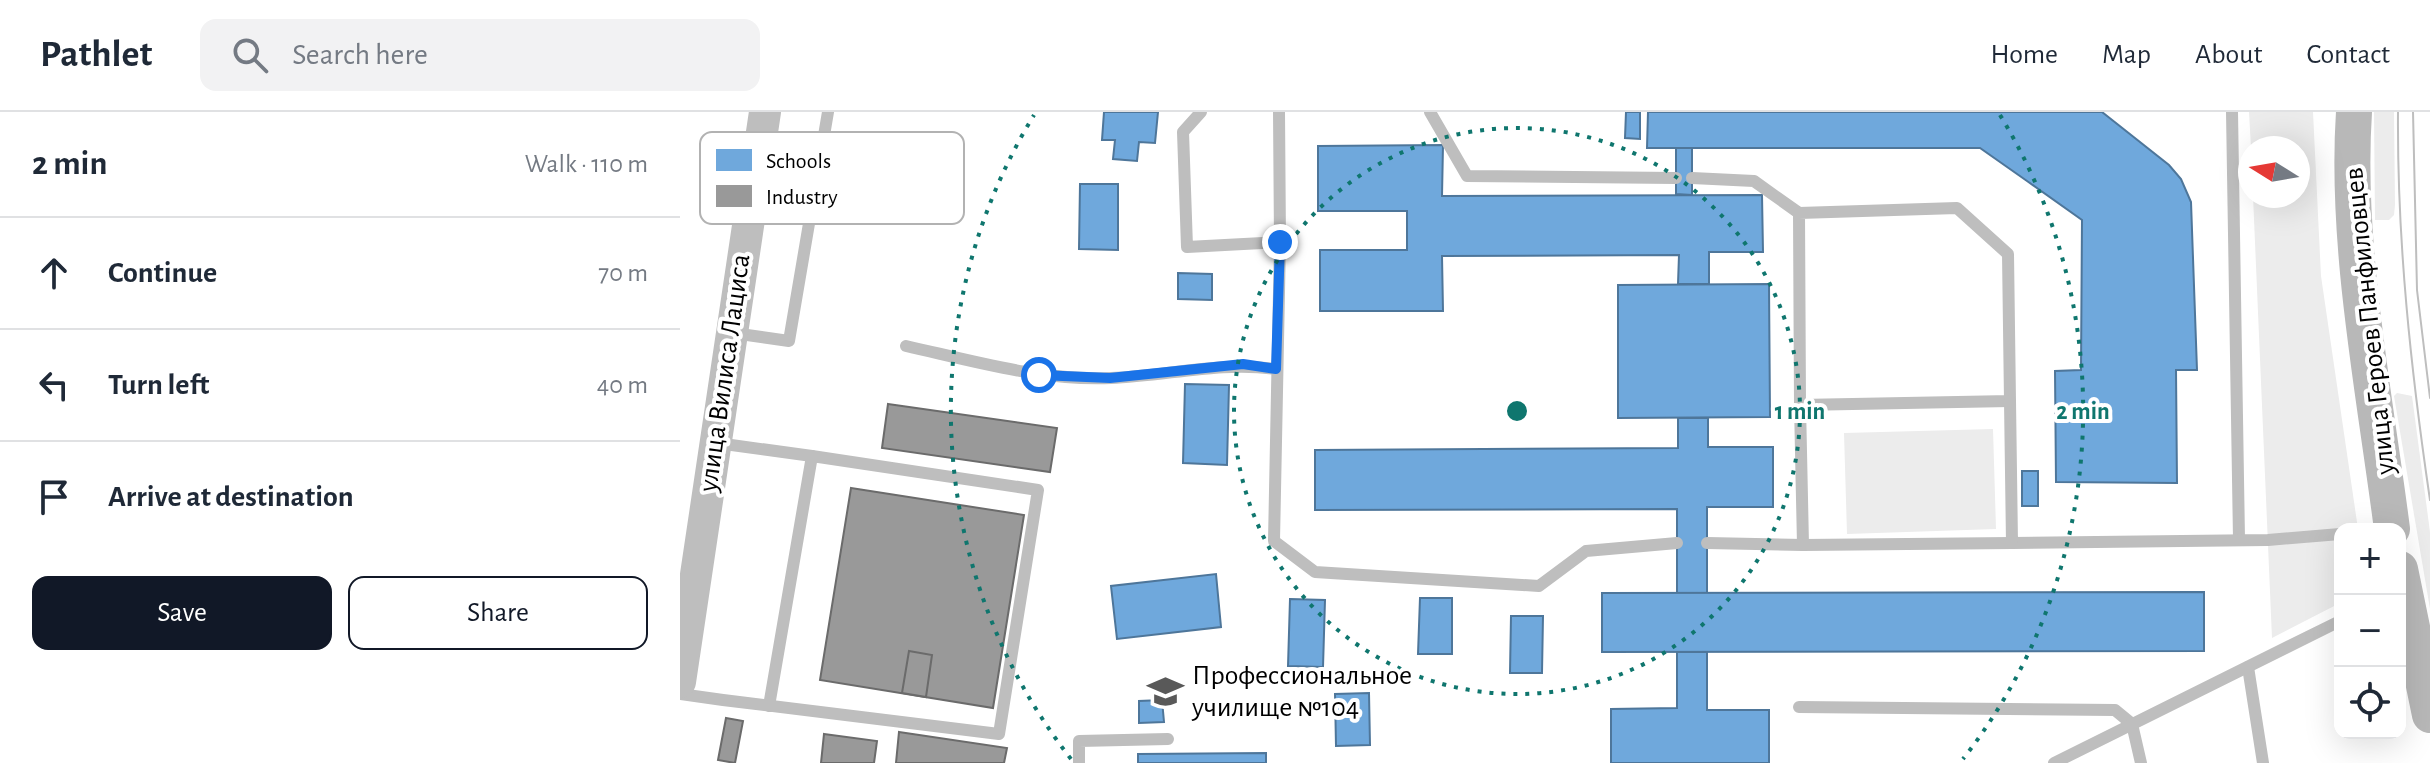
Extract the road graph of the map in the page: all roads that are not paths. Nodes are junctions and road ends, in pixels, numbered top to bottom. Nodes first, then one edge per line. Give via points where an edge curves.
1 (765, 112) edge
2 (828, 112) edge
3 (1201, 112) edge
4 (1279, 112) edge
5 (1430, 112) edge
6 (2232, 112) edge
7 (2354, 112) edge
8 (762, 132) edge
9 (825, 132) edge
10 (1676, 178) dead end
11 (1692, 178) dead end
12 (1799, 213) junction
13 (747, 224) edge
14 (809, 224) edge
15 (1280, 242) junction
16 (730, 332) junction
17 (906, 346) dead end
18 (1276, 369) junction
19 (2010, 401) junction
20 (1800, 405) junction
21 (714, 443) junction
22 (812, 456) junction
23 (2391, 523) edge
24 (2334, 534) edge
25 (2239, 539) junction
26 (1677, 543) dead end
27 (1707, 543) dead end
28 (2012, 543) junction
29 (1803, 545) junction
30 (2403, 595) edge
31 (2334, 624) edge
32 (681, 664) edge
33 (2248, 667) junction
34 (680, 694) edge
35 (769, 706) junction
36 (1799, 707) dead end
37 (2430, 715) edge
38 (2132, 724) junction
39 (1168, 739) dead end
40 (1079, 763) edge
41 (2054, 763) edge
42 (2141, 763) edge
43 (2263, 763) edge

1 - 8 street, улица Вилиса Лациса
2 - 9 lane
3 - 15 lane via 1183,132 1187,247
4 - 15 lane
5 - 10 lane via 1467,176
6 - 25 lane
7 - 23 main road, улица Героев Панфиловцев via 2356,220
11 - 12 lane via 1754,181
12 - 19 lane via 1957,208 2008,254
12 - 20 lane
13 - 16 street, улица Вилиса Лациса
14 - 16 lane via 789,341
15 - 18 lane
16 - 21 street, улица Вилиса Лациса
17 - 18 lane via 1039,375 1110,378 1243,364
18 - 26 lane via 1274,541 1315,572 1539,586 1586,551
19 - 20 lane
19 - 28 lane
20 - 29 lane
21 - 22 lane
21 - 32 street, улица Вилиса Лациса
22 - 35 lane
22 - 35 lane via 1038,490 999,734
24 - 25 lane
25 - 28 lane
27 - 29 lane
28 - 29 lane
30 - 37 main road
31 - 33 lane
33 - 38 lane
33 - 43 lane
34 - 35 lane
36 - 38 lane via 2115,710
38 - 41 lane
38 - 42 lane
39 - 40 lane via 1079,741

